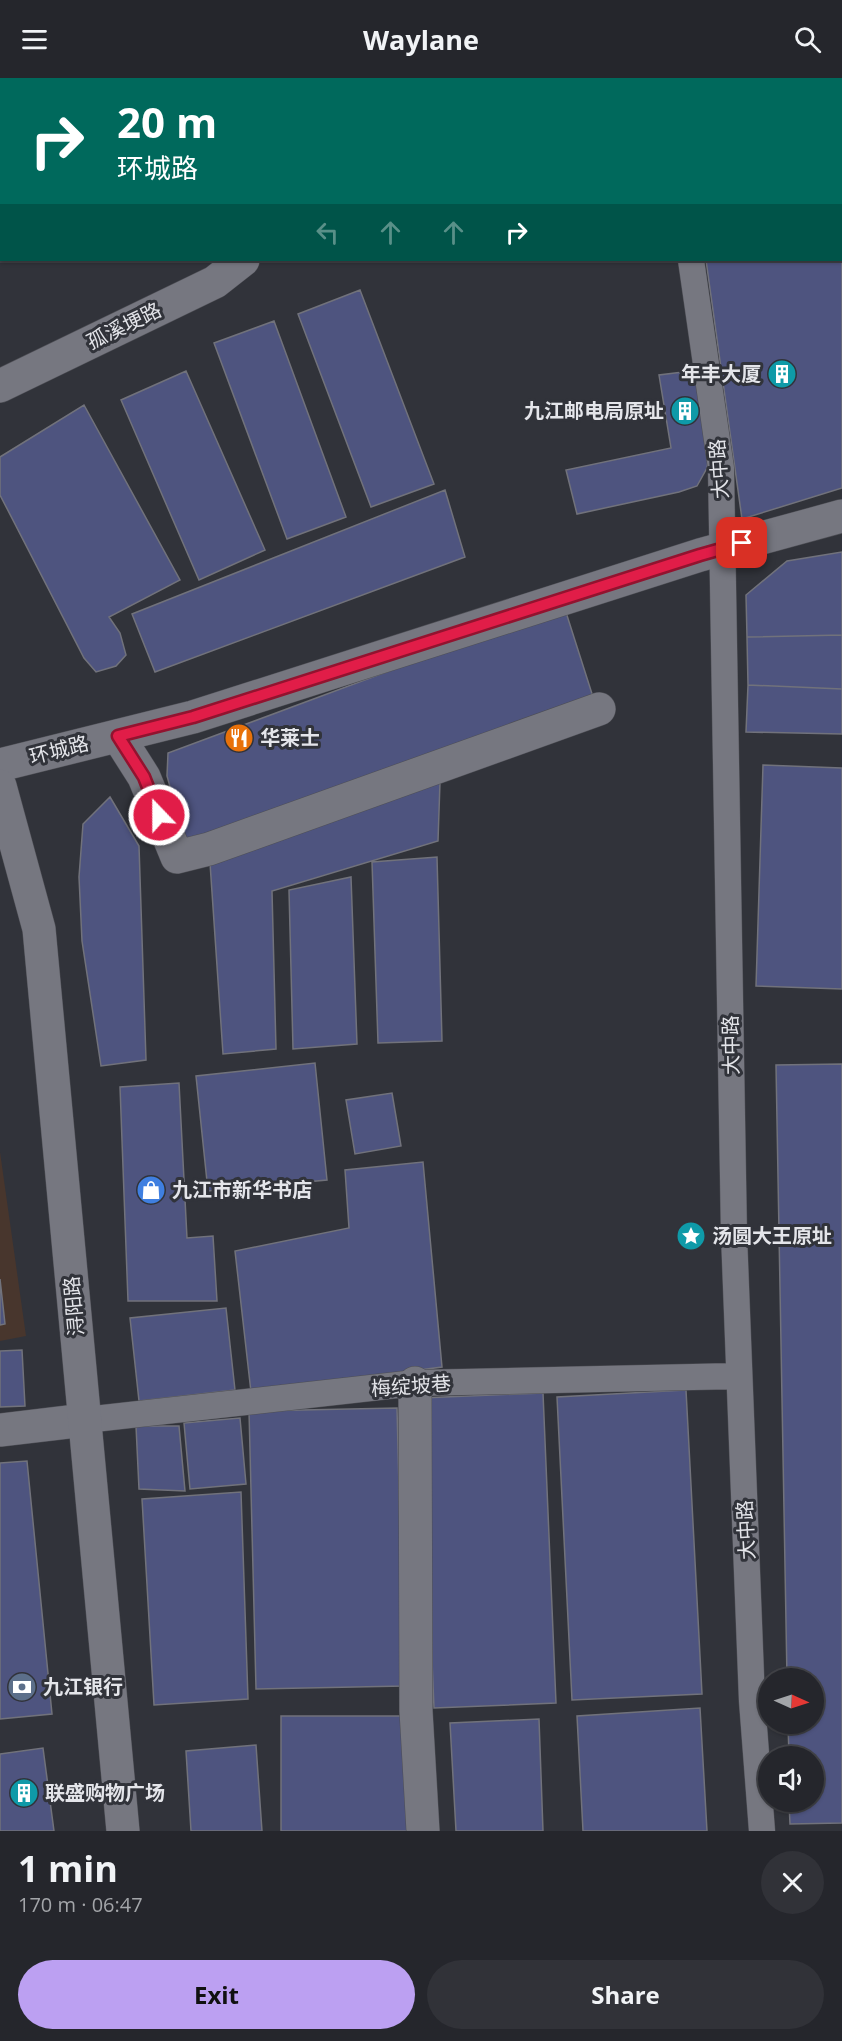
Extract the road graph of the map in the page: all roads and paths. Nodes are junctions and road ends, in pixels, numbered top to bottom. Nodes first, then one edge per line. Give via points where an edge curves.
1 (242, 261) edge
2 (691, 261) edge
3 (0, 386) edge
4 (842, 516) edge
5 (722, 549) junction
6 (599, 709) dead end
7 (118, 736) junction
8 (0, 765) edge
9 (0, 786) edge
10 (740, 1376) junction
11 (415, 1383) junction
12 (85, 1420) junction
13 (0, 1430) edge
14 (123, 1831) edge
15 (423, 1831) edge
16 (762, 1831) edge

1 - 3 street, 孤溪埂路 via 214,282
2 - 5 street, 大中路 via 721,468
4 - 5 street, 环城路
5 - 7 street, 环城路 via 193,717
5 - 10 street, 大中路
6 - 7 street via 209,849 177,857 144,777
7 - 8 street, 环城路
9 - 12 street, 浔阳路 via 39,929
10 - 11 street, 梅绽坡巷
10 - 16 street, 大中路
11 - 12 street, 梅绽坡巷
11 - 15 street via 416,1711
12 - 13 street
12 - 14 street, 浔阳路

